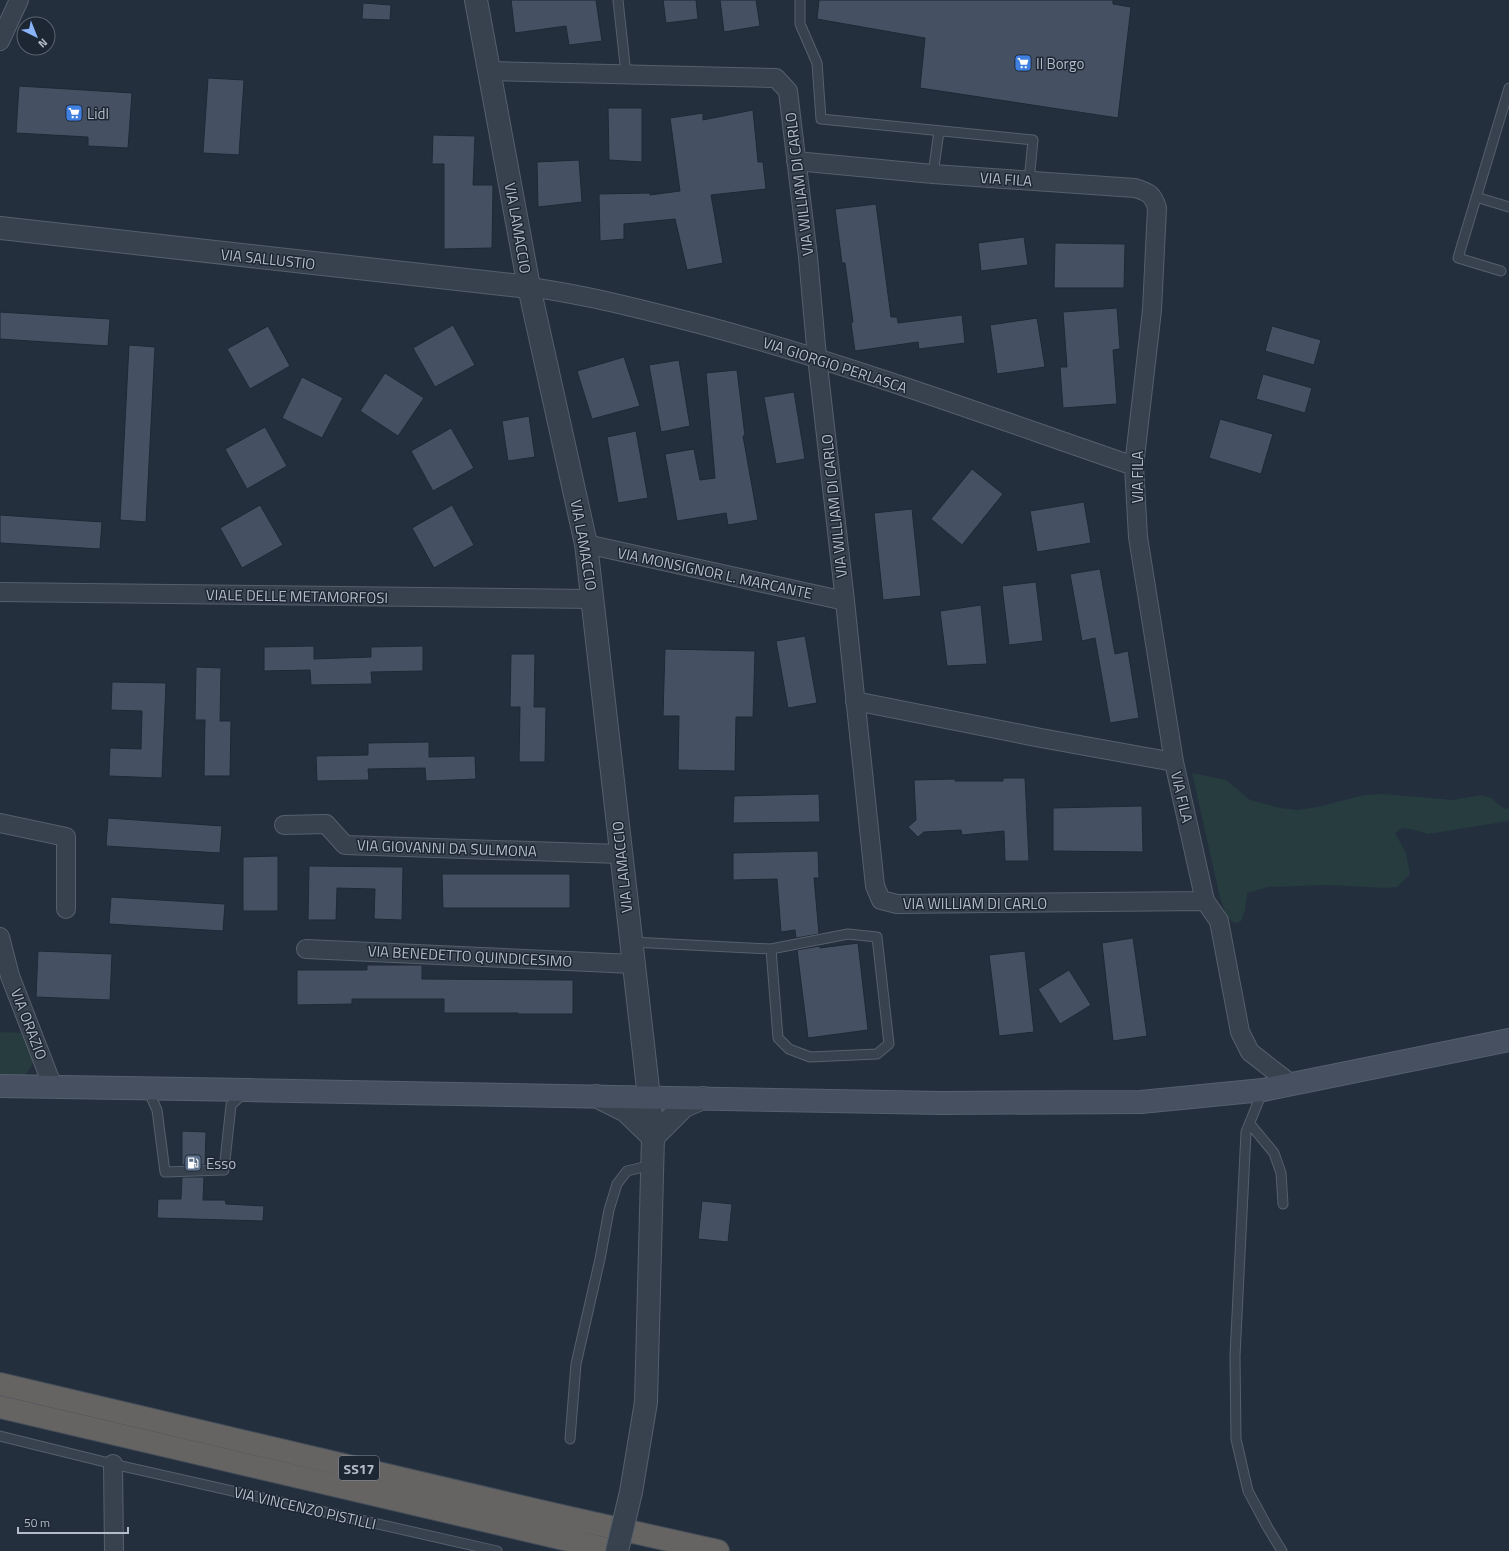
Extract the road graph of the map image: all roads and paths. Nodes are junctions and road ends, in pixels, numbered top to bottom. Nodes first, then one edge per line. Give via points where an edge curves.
1 (19, 0) edge
2 (476, 0) edge
3 (618, 0) edge
4 (800, 0) edge
5 (0, 40) edge
6 (489, 70) junction
7 (626, 74) junction
8 (1509, 88) edge
9 (939, 131) junction
10 (796, 161) junction
11 (933, 174) junction
12 (1029, 181) junction
13 (1476, 198) junction
14 (1509, 207) edge
15 (2, 230) edge
16 (1501, 271) dead end
17 (529, 287) junction
18 (817, 357) junction
19 (1134, 466) junction
20 (586, 544) junction
21 (0, 582) edge
22 (0, 592) edge
23 (18, 592) junction
24 (593, 599) junction
25 (845, 601) junction
26 (855, 701) junction
27 (1174, 762) junction
28 (0, 823) edge
29 (284, 825) dead end
30 (620, 854) junction
31 (1205, 901) junction
32 (66, 908) dead end
33 (0, 937) edge
34 (631, 942) junction
35 (306, 949) dead end
36 (771, 949) junction
37 (633, 964) junction
38 (1509, 1040) edge
39 (1291, 1084) junction
40 (0, 1086) edge
41 (53, 1087) junction
42 (147, 1088) junction
43 (247, 1090) junction
44 (1263, 1090) junction
45 (596, 1096) junction
46 (649, 1097) junction
47 (703, 1098) junction
48 (1250, 1124) junction
49 (653, 1137) junction
50 (652, 1165) junction
51 (1283, 1204) dead end
52 (0, 1384) edge
53 (0, 1407) edge
54 (0, 1436) edge
55 (570, 1439) dead end
56 (113, 1464) junction
57 (114, 1551) edge
58 (497, 1551) edge
59 (616, 1551) edge
60 (718, 1551) edge
61 (1282, 1551) edge

1 - 5 street
2 - 6 street, VIA LAMACCIO
3 - 7 lane
4 - 9 lane via 800,24 817,63 821,120
6 - 7 street, VIA WILLIAM DI CARLO
6 - 17 street, VIA LAMACCIO
7 - 10 street, VIA WILLIAM DI CARLO via 776,78 788,91
8 - 13 lane
9 - 11 lane
9 - 12 lane via 1034,140
10 - 11 street, VIA FILA
10 - 18 street, VIA WILLIAM DI CARLO
11 - 12 street, VIA FILA
12 - 19 street, VIA FILA via 1135,188 1147,192 1154,198 1157,208 1152,310
13 - 14 lane
13 - 16 lane via 1458,258
15 - 17 street, VIA SALLUSTIO
17 - 18 street, VIA GIORGIO PERLASCA via 565,292 668,316
17 - 20 street, VIA LAMACCIO
18 - 19 street, VIA GIORGIO PERLASCA
18 - 25 street, VIA WILLIAM DI CARLO
19 - 27 street, VIA FILA via 1138,536
20 - 24 street, VIA LAMACCIO
20 - 25 street, VIA MONSIGNOR L. MARCANTE
21 - 23 street
22 - 23 street, VIALE DELLE METAMORFOSI
23 - 24 street, VIALE DELLE METAMORFOSI
24 - 30 street, VIA LAMACCIO
25 - 26 street, VIA WILLIAM DI CARLO
26 - 27 street
26 - 31 street, VIA WILLIAM DI CARLO via 875,886 881,900 897,904
27 - 31 street, VIA FILA
28 - 32 street via 66,837
29 - 30 street, VIA GIOVANNI DA SULMONA via 326,824 345,845
30 - 34 street, VIA LAMACCIO
31 - 39 street, VIA FILA via 1219,921 1240,1032 1250,1052
33 - 41 street, VIA ORAZIO via 10,976
34 - 36 lane
34 - 37 street, VIA LAMACCIO
35 - 37 street, VIA BENEDETTO QUINDICESIMO
36 - 36 lane via 848,934 877,937 889,1044 877,1054 810,1057 789,1049 778,1038
37 - 46 street, VIA LAMACCIO
38 - 39 main road
39 - 44 main road
40 - 41 main road
41 - 42 main road
42 - 43 main road
42 - 43 lane via 157,1110 165,1172 224,1170 231,1105
43 - 45 main road
44 - 47 main road via 1141,1102 941,1103
44 - 48 lane
45 - 46 main road
45 - 49 street via 626,1110
46 - 47 main road
46 - 49 street, VIA LAMACCIO
47 - 49 street via 684,1106
48 - 51 lane via 1274,1153 1281,1173
48 - 61 lane via 1246,1132 1235,1356 1236,1439 1248,1491
49 - 50 street, VIA LAMACCIO
50 - 55 lane via 627,1171 617,1184 609,1210 576,1364
50 - 59 street, VIA LAMACCIO, bridge via 646,1402 631,1492
52 - 60 highway, SS17
53 - 59 highway, SS17
54 - 56 lane, VIA VINCENZO PISTILLI
56 - 57 street
56 - 58 lane, VIA VINCENZO PISTILLI

